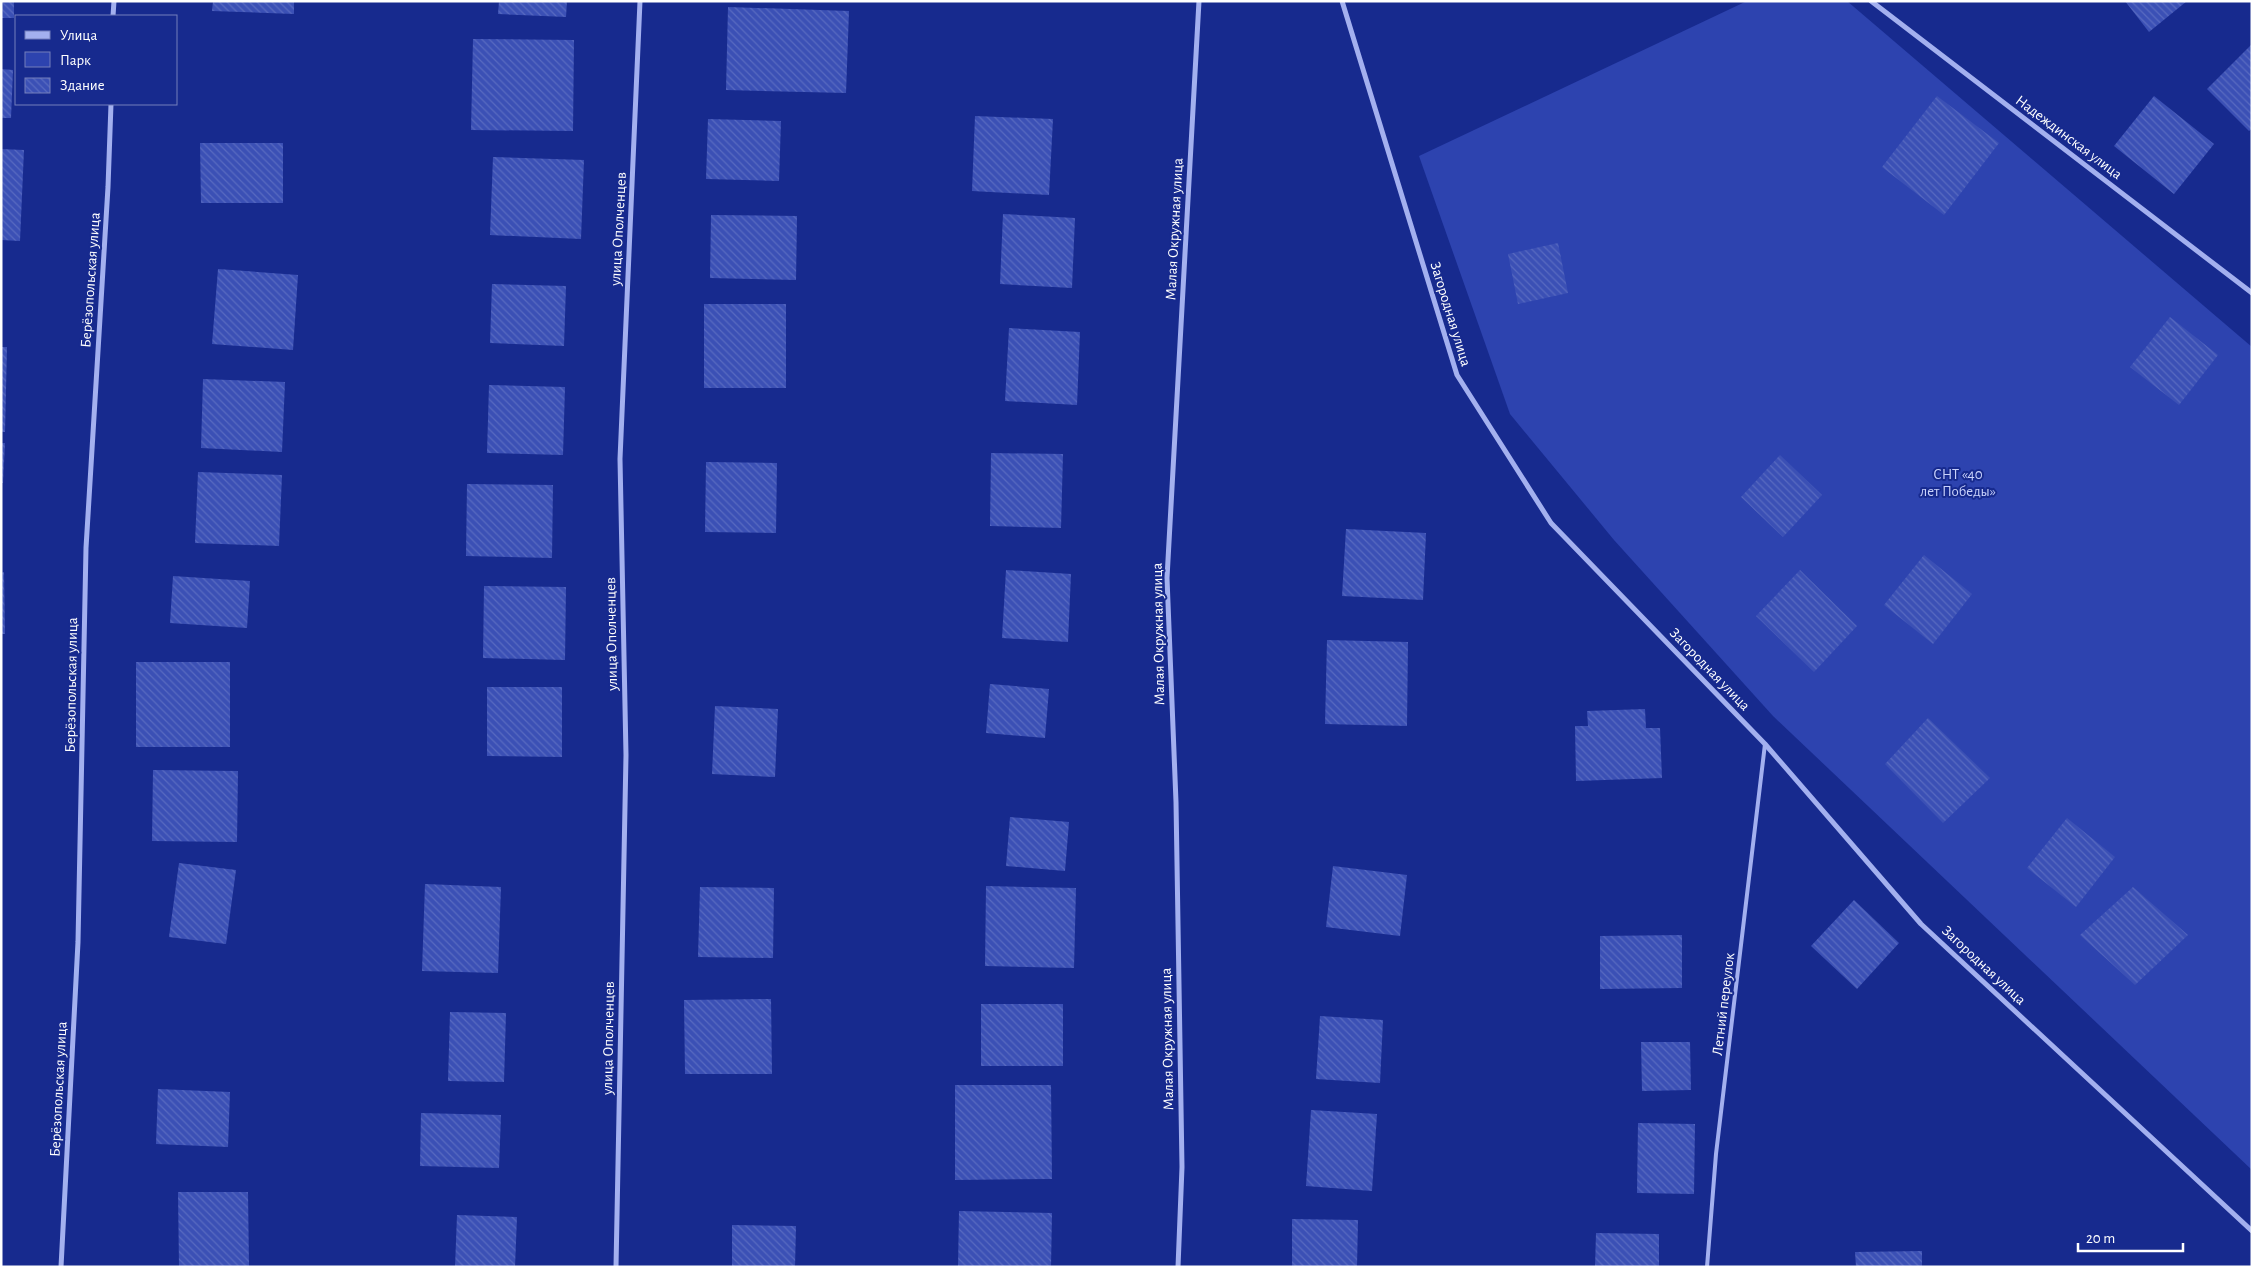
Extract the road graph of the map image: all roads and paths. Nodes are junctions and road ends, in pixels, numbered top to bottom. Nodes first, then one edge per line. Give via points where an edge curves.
1 (114, 1) edge
2 (640, 1) edge
3 (1199, 1) edge
4 (1342, 1) edge
5 (1871, 1) edge
6 (113, 15) edge
7 (111, 105) edge
8 (2252, 292) edge
9 (1765, 744) junction
10 (2252, 1230) edge
11 (61, 1267) edge
12 (616, 1267) edge
13 (1178, 1267) edge
14 (1707, 1267) edge

1 - 6 street
2 - 12 street, улица Ополченцев via 620,459 626,755
3 - 13 street, Малая Окружная улица via 1167,578 1177,862 1182,1167
4 - 9 street, Загородная улица via 1456,375 1551,523
5 - 8 street, Надеждинская улица
7 - 11 street, Берёзопольская улица via 86,548 78,942
9 - 10 street, Загородная улица via 1921,924
9 - 14 lane, Летний переулок via 1716,1154

